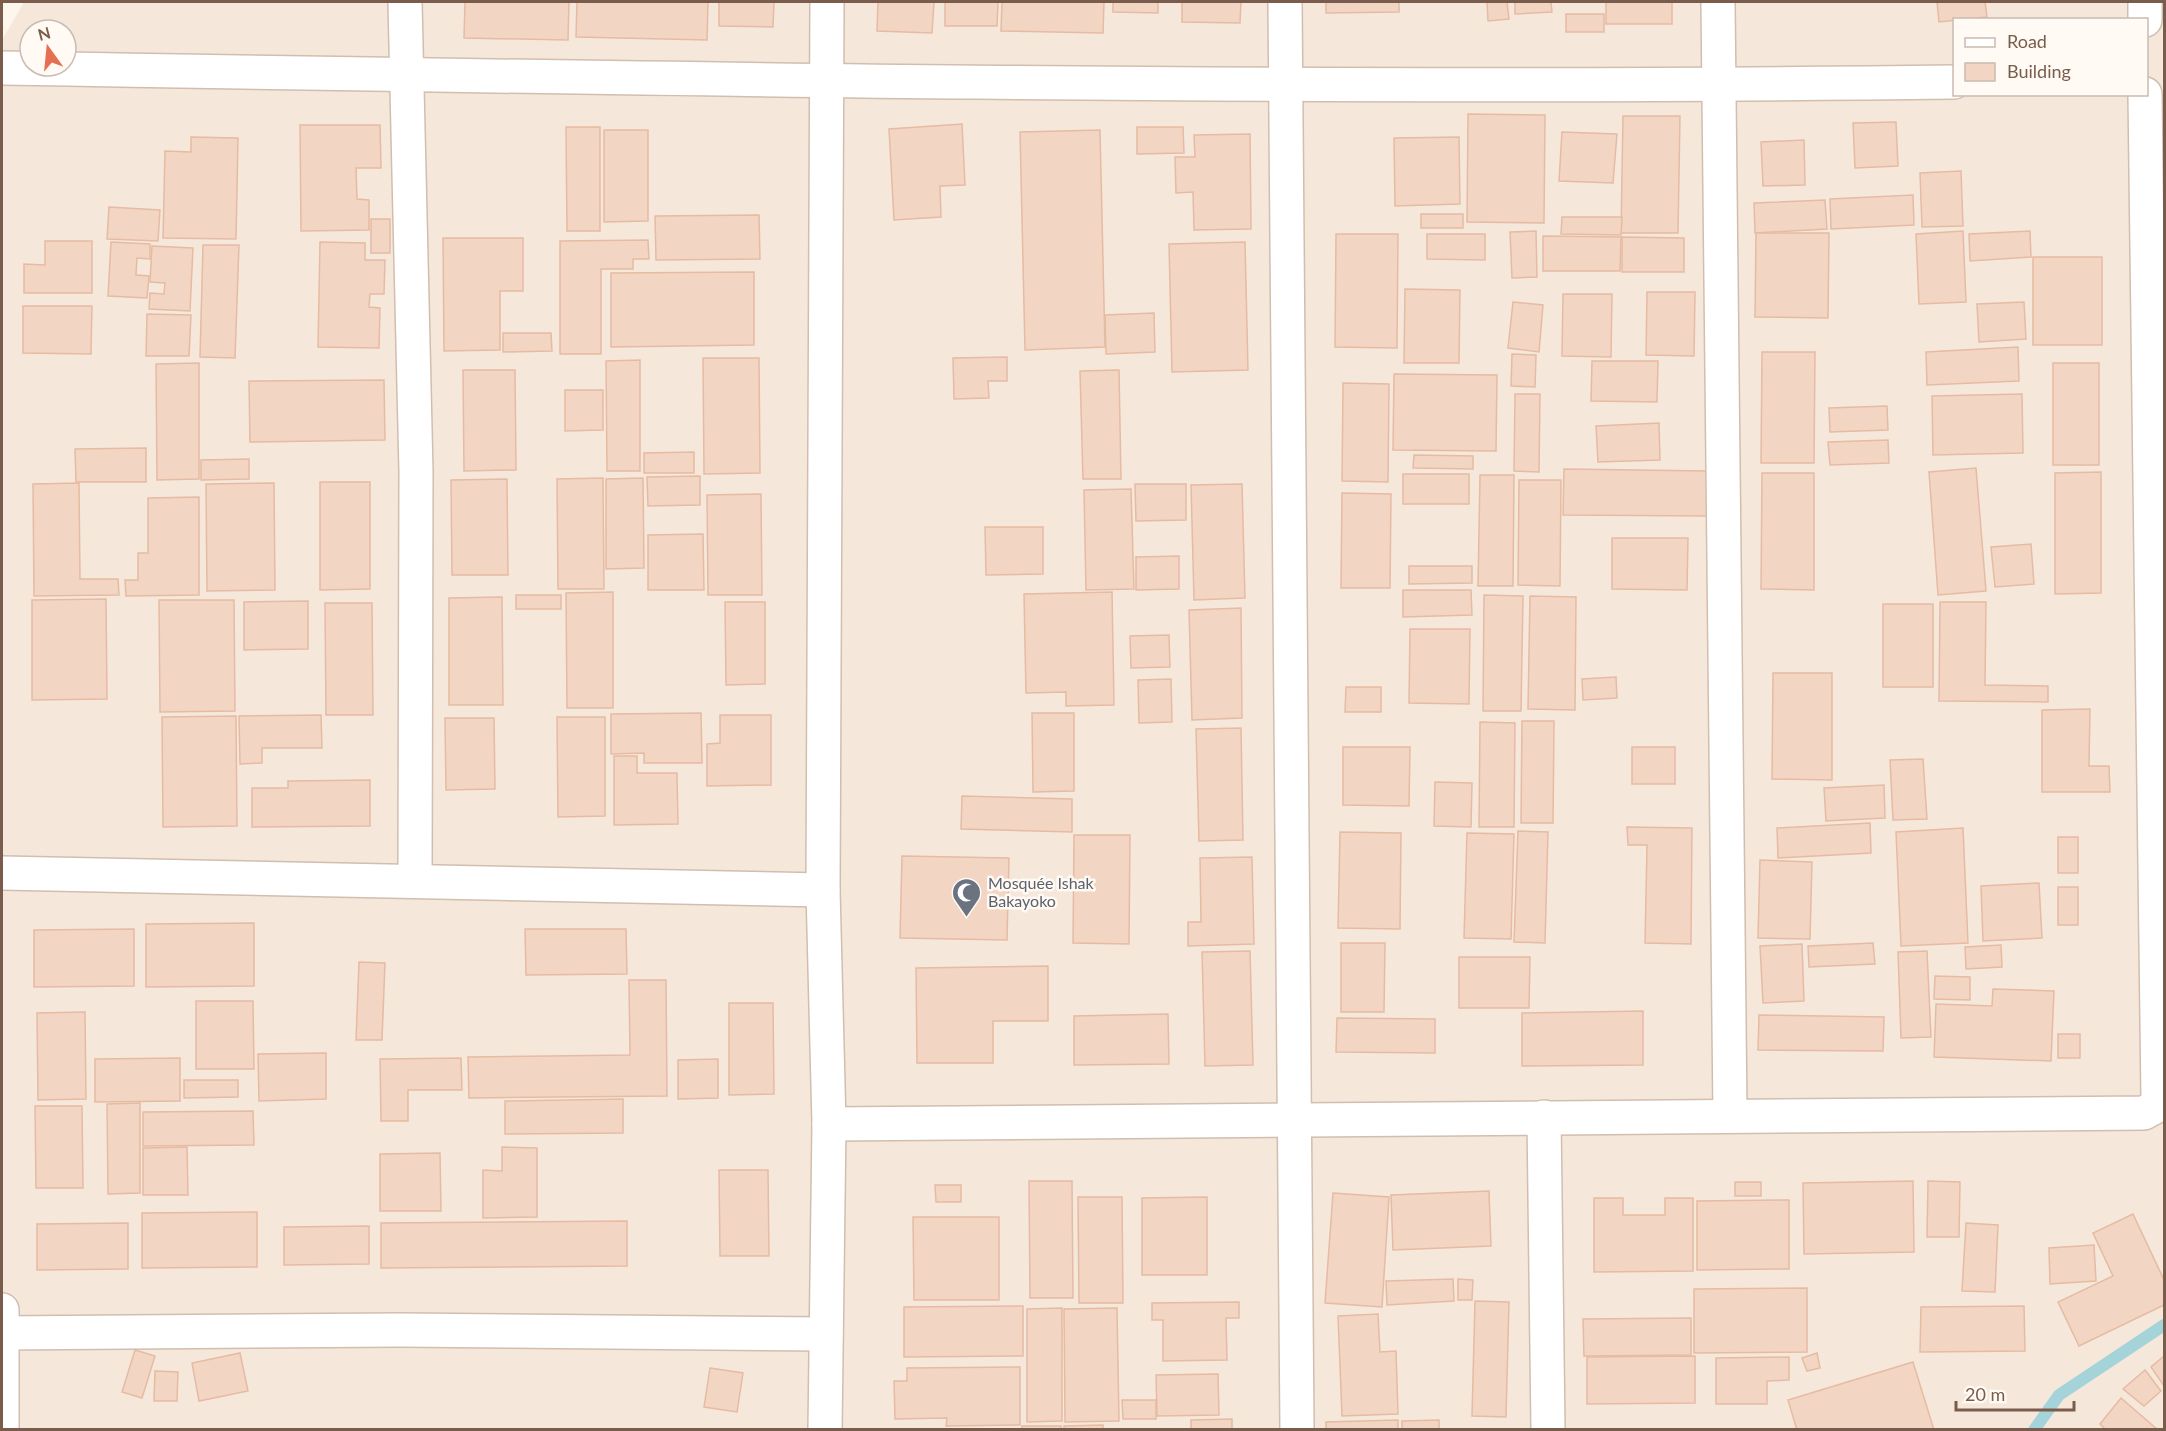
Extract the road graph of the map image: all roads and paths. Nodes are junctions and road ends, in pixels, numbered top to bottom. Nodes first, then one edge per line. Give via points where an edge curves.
1 (405, 2) edge
2 (827, 2) edge
3 (1285, 2) edge
4 (1718, 2) edge
5 (2145, 2) edge
6 (2145, 18) edge
7 (2, 68) edge
8 (406, 75) junction
9 (2164, 79) edge
10 (2148, 80) edge
11 (829, 81) junction
12 (1953, 82) edge
13 (1286, 85) junction
14 (1719, 85) junction
15 (2145, 96) edge
16 (2, 873) edge
17 (415, 881) junction
18 (823, 890) junction
19 (2160, 1113) edge
20 (1730, 1114) junction
21 (1544, 1117) junction
22 (1293, 1119) junction
23 (829, 1124) junction
24 (2, 1310) edge
25 (2, 1333) edge
26 (826, 1334) junction
27 (2, 1430) edge
28 (825, 1430) edge
29 (1297, 1430) edge
30 (1548, 1430) edge

1 - 8 street
2 - 11 street
3 - 13 street
4 - 14 street
5 - 6 street
7 - 8 street
8 - 11 street
8 - 17 street via 416,472
9 - 10 street
11 - 13 street
11 - 18 street
12 - 14 street
13 - 14 street
13 - 22 street
14 - 20 street
15 - 19 street
16 - 17 street
17 - 18 street
18 - 23 street
19 - 20 street
20 - 21 street
21 - 22 street
21 - 30 street
22 - 23 street
22 - 29 street
23 - 26 street
24 - 25 street
25 - 26 street via 399,1330
25 - 27 street
26 - 28 street

